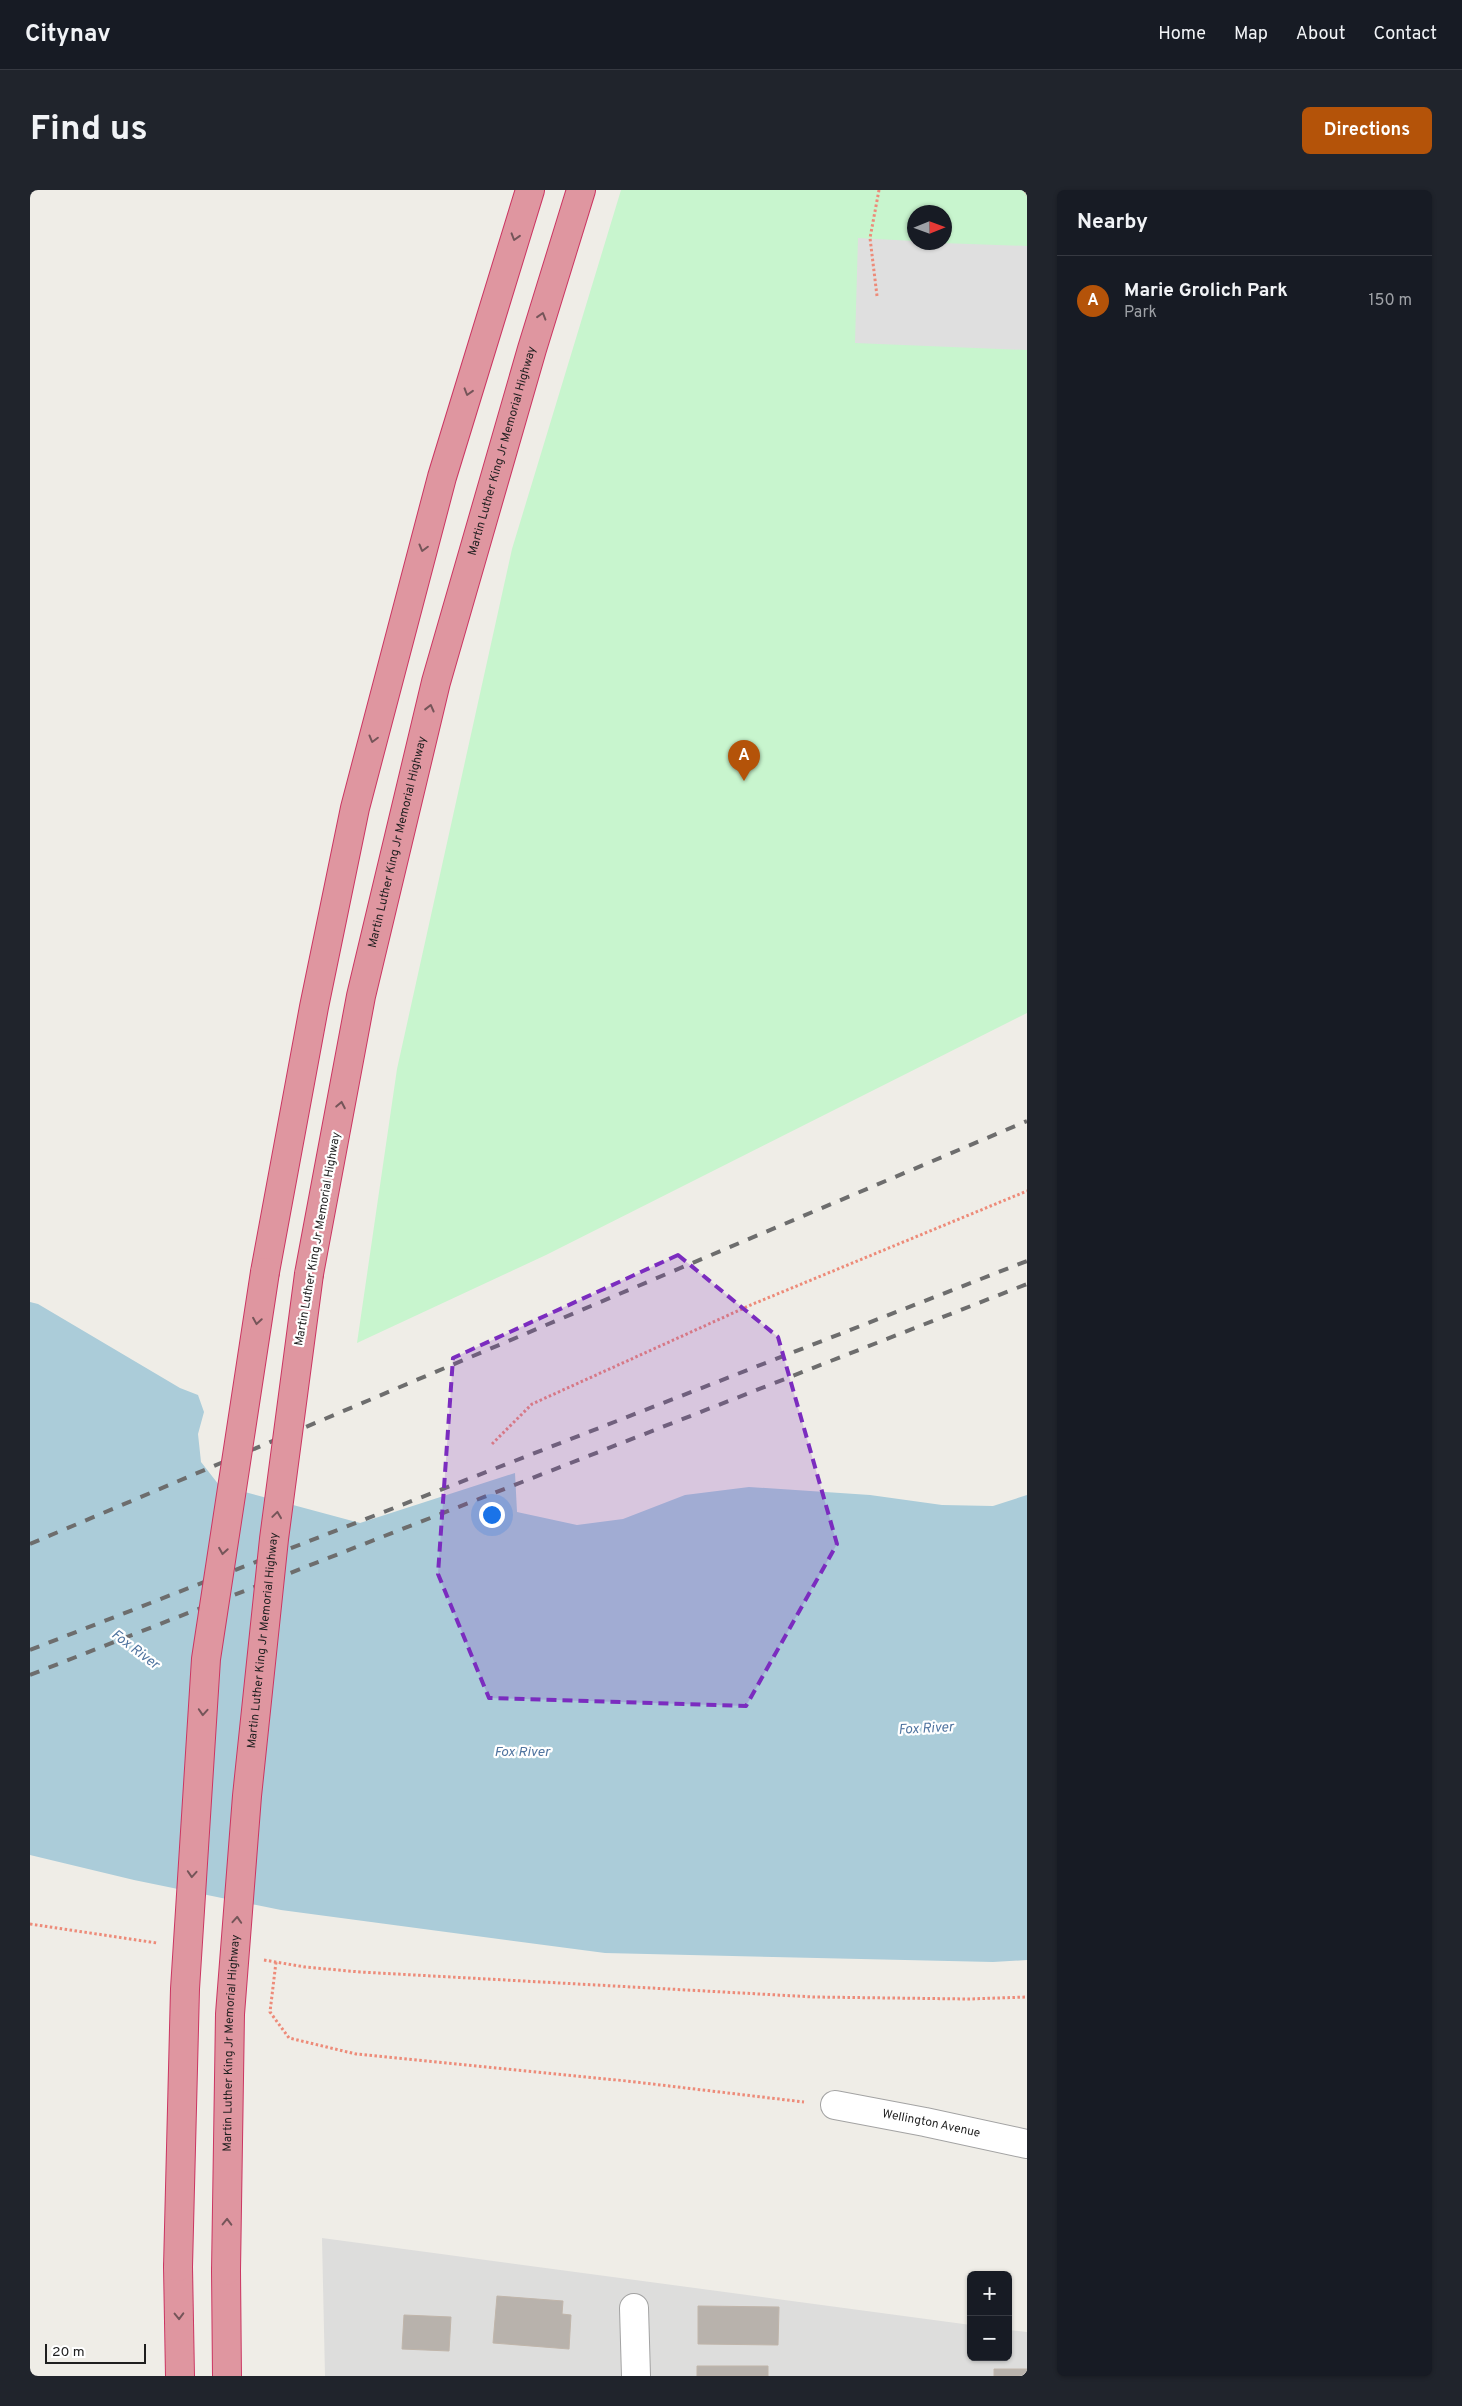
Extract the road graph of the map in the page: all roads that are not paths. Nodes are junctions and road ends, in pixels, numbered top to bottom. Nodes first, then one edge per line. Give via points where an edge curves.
1 (530, 190) edge
2 (581, 190) edge
3 (835, 2106) road end
4 (1027, 2144) edge
5 (634, 2308) dead end
6 (180, 2376) edge
7 (227, 2376) edge
8 (636, 2376) edge

1 -> 6 highway, bridge via 442,477 355,808 265,1272 206,1659 185,1989 178,2267
7 -> 2 highway, Martin Luther King Jr Memorial Highway, bridge via 230,2014 247,1796 274,1539 309,1274 361,996 434,692
3 - 4 street, Wellington Avenue
5 - 8 street

